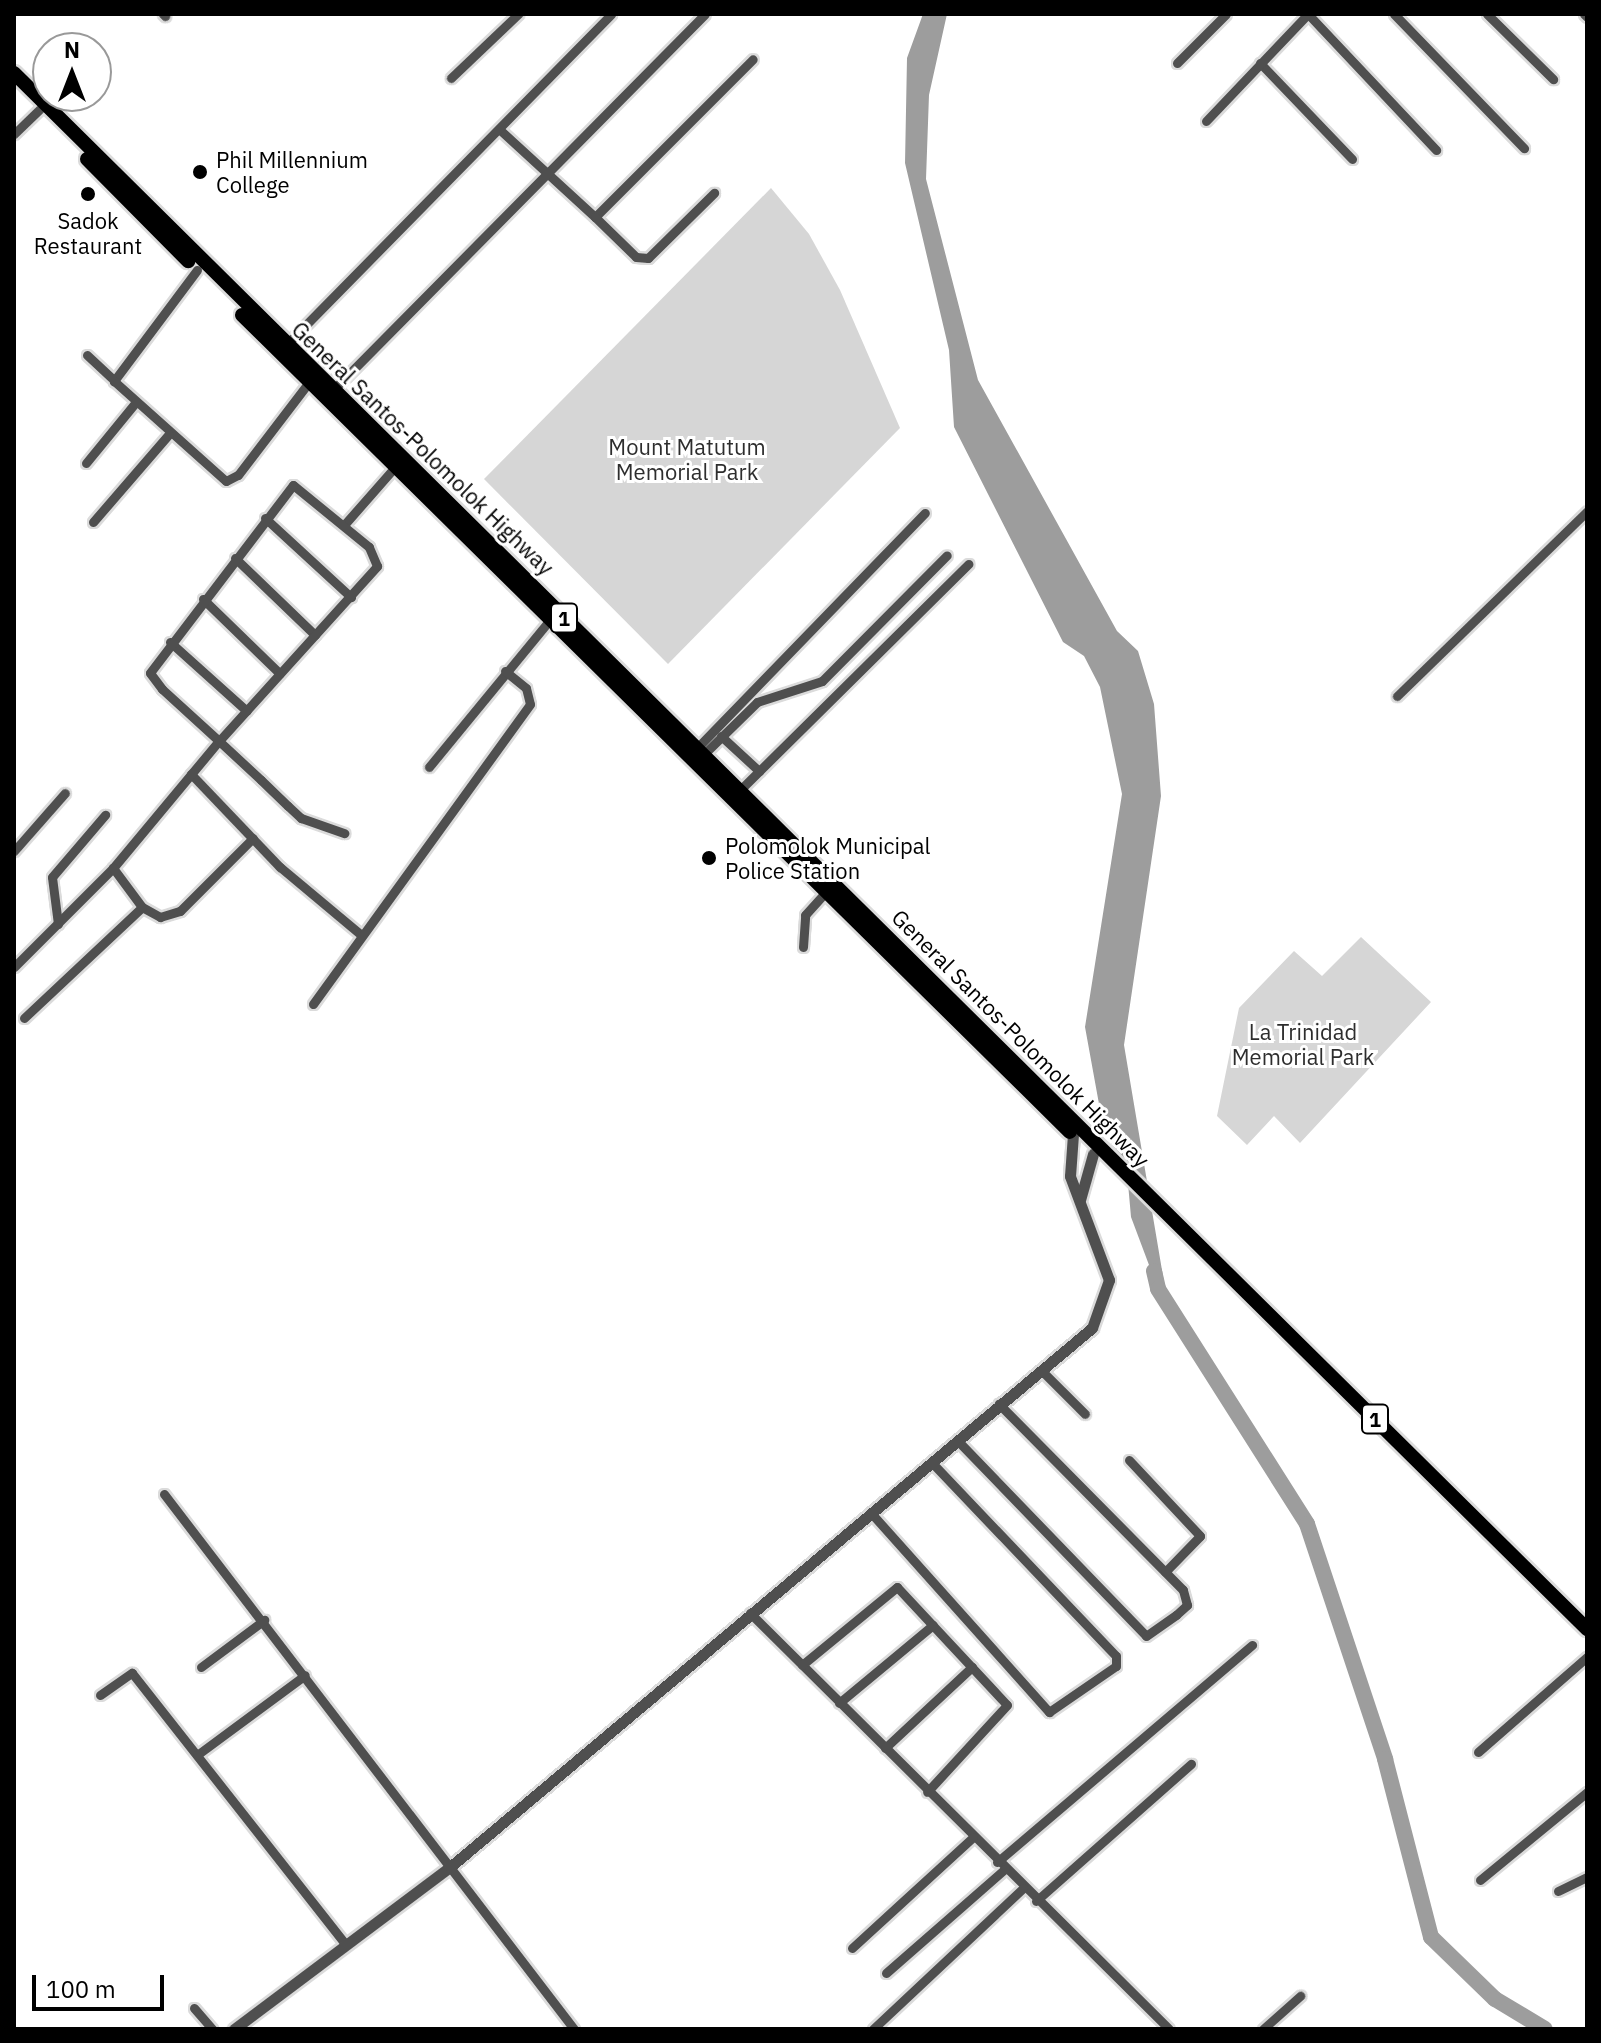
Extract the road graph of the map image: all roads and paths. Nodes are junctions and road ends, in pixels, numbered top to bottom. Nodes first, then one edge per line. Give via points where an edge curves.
1 (518, 14) edge
2 (611, 14) edge
3 (705, 14) edge
4 (1226, 14) edge
5 (1394, 14) edge
6 (1487, 14) edge
7 (1306, 16) edge
8 (753, 59) dead end
9 (1177, 63) dead end
10 (1260, 63) junction
11 (14, 73) edge
12 (451, 78) dead end
13 (1553, 79) dead end
14 (14, 85) edge
15 (32, 103) edge
16 (37, 112) edge
17 (41, 112) edge
18 (1206, 121) dead end
19 (499, 129) junction
20 (14, 134) edge
21 (1524, 148) dead end
22 (1436, 150) dead end
23 (1352, 159) dead end
24 (547, 176) junction
25 (714, 193) dead end
26 (595, 217) junction
27 (197, 270) junction
28 (286, 345) junction
29 (87, 355) dead end
30 (111, 377) junction
31 (309, 382) junction
32 (332, 391) junction
33 (136, 402) junction
34 (169, 434) junction
35 (86, 463) dead end
36 (395, 467) junction
37 (1587, 511) edge
38 (925, 513) dead end
39 (265, 518) junction
40 (93, 522) dead end
41 (344, 525) junction
42 (947, 555) dead end
43 (235, 558) junction
44 (968, 564) dead end
45 (351, 597) junction
46 (203, 599) junction
47 (548, 622) junction
48 (315, 635) junction
49 (170, 642) junction
50 (505, 671) junction
51 (280, 674) junction
52 (1397, 696) dead end
53 (247, 711) junction
54 (721, 736) junction
55 (219, 741) junction
56 (701, 750) junction
57 (429, 767) dead end
58 (759, 771) junction
59 (191, 774) junction
60 (741, 789) junction
61 (65, 793) dead end
62 (105, 815) dead end
63 (344, 833) dead end
64 (253, 838) junction
65 (14, 851) edge
66 (113, 868) junction
67 (824, 894) junction
68 (142, 907) junction
69 (58, 924) junction
70 (359, 933) junction
71 (803, 947) dead end
72 (14, 963) edge
73 (313, 1004) dead end
74 (24, 1018) dead end
75 (1073, 1134) junction
76 (1093, 1154) junction
77 (1114, 1169) junction
78 (1080, 1201) junction
79 (1163, 1217) junction
80 (1041, 1370) junction
81 (999, 1404) junction
82 (1085, 1414) dead end
83 (957, 1440) junction
84 (1129, 1460) dead end
85 (931, 1462) junction
86 (164, 1494) dead end
87 (872, 1514) junction
88 (1165, 1572) junction
89 (750, 1613) junction
90 (264, 1620) junction
91 (933, 1625) junction
92 (1587, 1629) edge
93 (1587, 1639) edge
94 (1252, 1645) dead end
95 (1587, 1657) edge
96 (802, 1665) junction
97 (201, 1667) dead end
98 (972, 1667) junction
99 (305, 1675) junction
100 (100, 1695) dead end
101 (839, 1703) junction
102 (885, 1748) junction
103 (1478, 1752) dead end
104 (197, 1755) junction
105 (1191, 1764) dead end
106 (927, 1792) junction
107 (1587, 1792) edge
108 (973, 1837) junction
109 (1001, 1866) junction
110 (450, 1867) junction
111 (1587, 1877) edge
112 (1480, 1880) dead end
113 (1023, 1888) junction
114 (1558, 1891) dead end
115 (1036, 1901) junction
116 (346, 1945) junction
117 (852, 1948) dead end
118 (886, 1973) dead end
119 (1300, 1996) dead end
120 (194, 2008) dead end
121 (212, 2029) edge
122 (234, 2029) edge
123 (574, 2029) edge
124 (873, 2029) edge
125 (1169, 2029) edge
126 (1263, 2029) edge

1 - 12 street
2 - 19 street
3 - 24 street
4 - 9 street
5 - 21 street
6 - 13 street
7 - 10 street
7 - 22 street
8 - 26 street
10 - 18 street
10 - 23 street
11 - 28 highway, General Santos-Polomolok Highway / 1
14 - 15 highway, 1
16 - 20 street
17 - 27 highway, 1
19 - 24 street
19 - 28 street
24 - 26 street
24 - 32 street
25 - 26 street via 648,258 636,257
27 - 30 street
27 - 31 highway, 1
28 - 32 highway, General Santos-Polomolok Highway / 1
29 - 30 street
30 - 33 street
31 - 34 street via 230,481
31 - 36 highway, 1
32 - 56 highway, General Santos-Polomolok Highway / 1
33 - 34 street
33 - 35 street
34 - 40 street
36 - 41 street
36 - 47 highway, 1
37 - 52 street
38 - 56 street
39 - 41 street via 295,485
39 - 43 street
39 - 45 street
41 - 45 street via 378,562
42 - 54 street via 822,681 757,702
43 - 46 street
43 - 48 street
44 - 58 street
45 - 48 street
46 - 49 street
46 - 51 street
47 - 50 street
47 - 67 highway, 1
48 - 51 street
49 - 53 street
49 - 55 street via 150,666 152,678
50 - 57 street
50 - 70 street via 526,688 530,704
51 - 53 street
53 - 55 street
54 - 56 street
54 - 58 street
55 - 59 street
55 - 63 street via 310,824
56 - 60 highway, General Santos-Polomolok Highway / 1
58 - 60 street
59 - 64 street
59 - 66 street
60 - 77 highway, General Santos-Polomolok Highway / 1
61 - 65 street
62 - 69 street via 52,877
64 - 68 street via 180,911 160,917
64 - 70 street
66 - 68 street
66 - 69 street
67 - 71 street via 805,915
67 - 75 highway, 1
68 - 74 street
69 - 72 street
70 - 73 street
75 - 76 highway, 1
75 - 78 street via 1068,1166
76 - 77 highway, 1
76 - 78 street
77 - 79 highway, 1
78 - 80 street via 1105,1255 1107,1300 1092,1328
79 - 92 highway, 1
79 - 93 highway, 1
80 - 81 street
80 - 82 street
81 - 83 street
81 - 88 street
83 - 85 street
83 - 88 street via 1149,1637 1187,1605
84 - 88 street via 1200,1536
85 - 87 street
85 - 87 street via 1116,1656 1116,1666 1049,1712
86 - 90 street
87 - 89 street
89 - 96 street
89 - 110 street
90 - 97 street
90 - 99 street
91 - 96 street via 890,1587
91 - 98 street
91 - 101 street
94 - 109 street
95 - 103 street
96 - 101 street
98 - 102 street
98 - 106 street via 1006,1702 1006,1712
99 - 104 street
99 - 110 street
100 - 104 street via 132,1673
101 - 102 street
102 - 106 street
104 - 116 street
105 - 115 street
106 - 108 street
107 - 112 street
108 - 109 street
108 - 117 street
109 - 113 street
109 - 118 street
110 - 116 street
110 - 123 street
111 - 114 street
113 - 115 street
113 - 124 street
115 - 125 street
116 - 122 street
119 - 126 street
120 - 121 street

